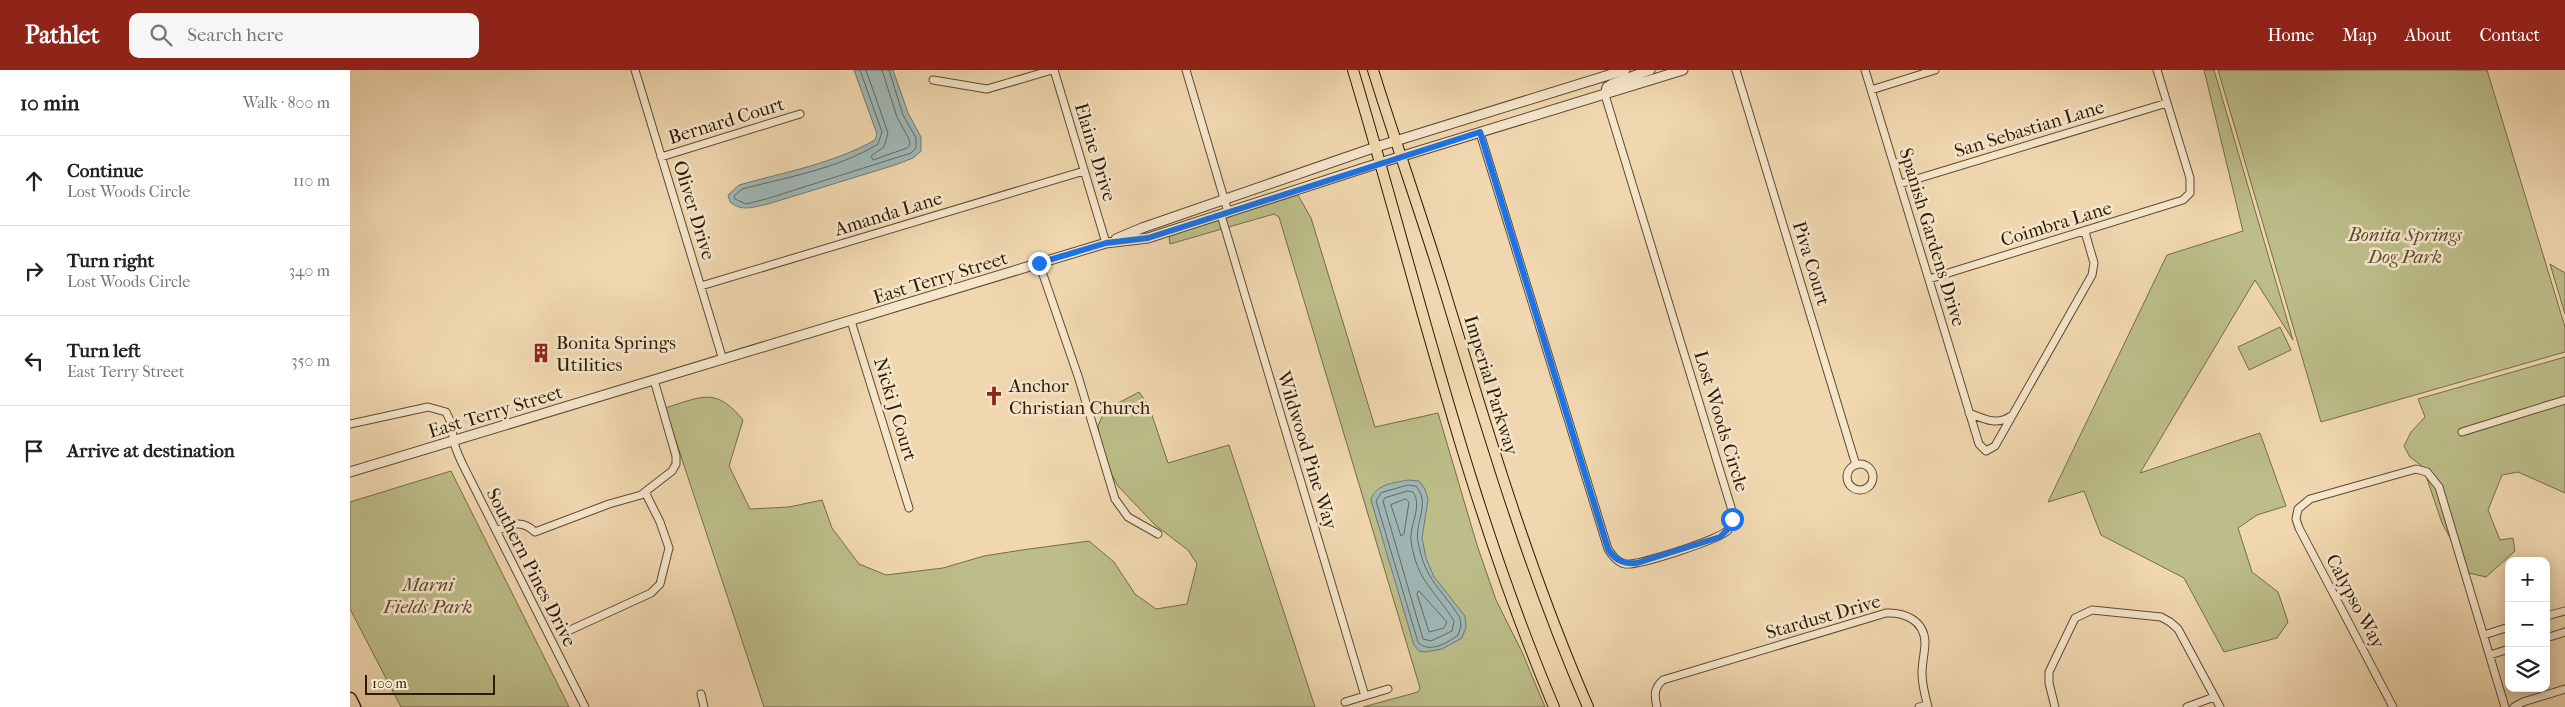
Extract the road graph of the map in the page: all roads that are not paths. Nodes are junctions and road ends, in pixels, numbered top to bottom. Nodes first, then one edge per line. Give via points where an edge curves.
1 (635, 70) edge
2 (1053, 70) edge
3 (1186, 70) edge
4 (1353, 70) edge
5 (1373, 70) edge
6 (1625, 70) edge
7 (1650, 70) edge
8 (1683, 70) edge
9 (1736, 70) edge
10 (1865, 70) edge
11 (1935, 70) edge
12 (2157, 70) edge
13 (933, 80) dead end
14 (1871, 90) junction
15 (1605, 95) junction
16 (2167, 103) junction
17 (800, 114) dead end
18 (1480, 132) junction
19 (1397, 140) junction
20 (1376, 146) junction
21 (1402, 156) junction
22 (662, 157) junction
23 (1381, 162) junction
24 (1084, 171) junction
25 (1900, 184) junction
26 (1224, 200) junction
27 (1224, 213) junction
28 (2085, 232) junction
29 (1106, 243) junction
30 (1039, 263) junction
31 (1929, 279) junction
32 (700, 286) junction
33 (851, 321) junction
34 (723, 360) junction
35 (654, 380) junction
36 (2565, 400) edge
37 (1969, 413) junction
38 (2011, 416) junction
39 (350, 424) edge
40 (2462, 432) dead end
41 (454, 440) junction
42 (1856, 465) dead end
43 (350, 472) edge
44 (645, 492) junction
45 (909, 508) dead end
46 (496, 531) junction
47 (1158, 534) dead end
48 (2565, 611) edge
49 (2550, 615) edge
50 (2505, 629) edge
51 (568, 631) dead end
52 (2565, 632) edge
53 (2484, 635) junction
54 (2550, 637) edge
55 (2505, 650) edge
56 (2490, 655) junction
57 (1388, 689) dead end
58 (2565, 690) edge
59 (700, 694) dead end
60 (1365, 696) junction
61 (2214, 697) junction
62 (350, 699) edge
63 (1345, 702) dead end
64 (1928, 706) edge
65 (354, 707) edge
66 (584, 707) edge
67 (704, 707) edge
68 (1554, 707) edge
69 (1588, 707) edge
70 (1657, 707) edge
71 (1919, 707) edge
72 (2056, 707) edge
73 (2187, 707) edge
74 (2220, 707) edge
75 (2393, 707) edge
76 (2505, 707) edge
77 (2514, 707) edge

1 - 22 street, Oliver Drive
2 - 13 street via 988,89
2 - 24 street, Elaine Drive
3 - 26 street, Wildwood Pine Way
4 - 20 main road
5 - 19 main road, Imperial Parkway
6 - 19 street
7 - 15 street via 1612,84 1607,87
8 - 15 street, East Terry Street
9 - 42 street, Piva Court
10 - 14 street, Spanish Gardens Drive
11 - 14 street
12 - 16 street
14 - 25 street, Spanish Gardens Drive
15 - 18 street, East Terry Street
15 - 18 street, Lost Woods Circle via 1732,519 1720,537 1637,563 1626,564 1615,559 1608,549
16 - 25 street, San Sebastian Lane
16 - 28 street, Coimbra Lane via 2190,178 2190,192 2183,200
17 - 22 street, Bernard Court
18 - 21 street, East Terry Street
19 - 20 street
19 - 21 main road, Imperial Parkway
20 - 23 main road
20 - 26 street
21 - 23 street, East Terry Street
21 - 69 main road, Imperial Parkway via 1516,521
22 - 32 street, Oliver Drive
23 - 27 street, East Terry Street
23 - 68 main road via 1475,490 1536,665
24 - 29 street, Elaine Drive
24 - 32 street, Amanda Lane
25 - 31 street, Spanish Gardens Drive
26 - 27 street, Wildwood Pine Way
26 - 29 street
27 - 29 street, East Terry Street via 1148,238
27 - 60 street, Wildwood Pine Way
28 - 31 street, Coimbra Lane
28 - 38 street, Spanish Gardens Drive via 2092,252 2092,274
29 - 30 street, East Terry Street
30 - 33 street, East Terry Street
30 - 47 street via 1078,376 1115,500 1128,517
31 - 37 street, Spanish Gardens Drive
32 - 34 street, Oliver Drive
33 - 34 street, East Terry Street
33 - 45 street, Nicki J Court
34 - 35 street, East Terry Street
35 - 41 street, East Terry Street
35 - 44 street via 676,464 663,480
36 - 40 street
37 - 38 street via 1990,422
37 - 38 street, Spanish Gardens Drive via 1979,444 1986,451 1994,446
39 - 41 street, Southern Pines Drive via 428,407 446,412 454,430
41 - 43 street, East Terry Street
41 - 46 street, Southern Pines Drive
44 - 46 street via 535,532 518,523
44 - 51 street via 669,548 660,584 650,593
46 - 66 street, Southern Pines Drive
48 - 49 street
50 - 53 street
52 - 54 street
53 - 56 street
53 - 75 street, Calypso Way via 2439,487 2427,472 2416,469 2310,499 2298,509 2296,519 2299,528
55 - 56 street
56 - 76 street
57 - 60 street
58 - 77 street
59 - 67 street
60 - 63 street
61 - 72 street via 2178,629 2170,622 2161,617 2092,610 2075,618 2052,662 2049,683
61 - 73 street
61 - 74 street
62 - 65 highway
64 - 70 street, Stardust Drive via 1922,681 1925,641 1922,630 1907,616 1886,613 1663,680 1656,686 1654,697
64 - 71 street

